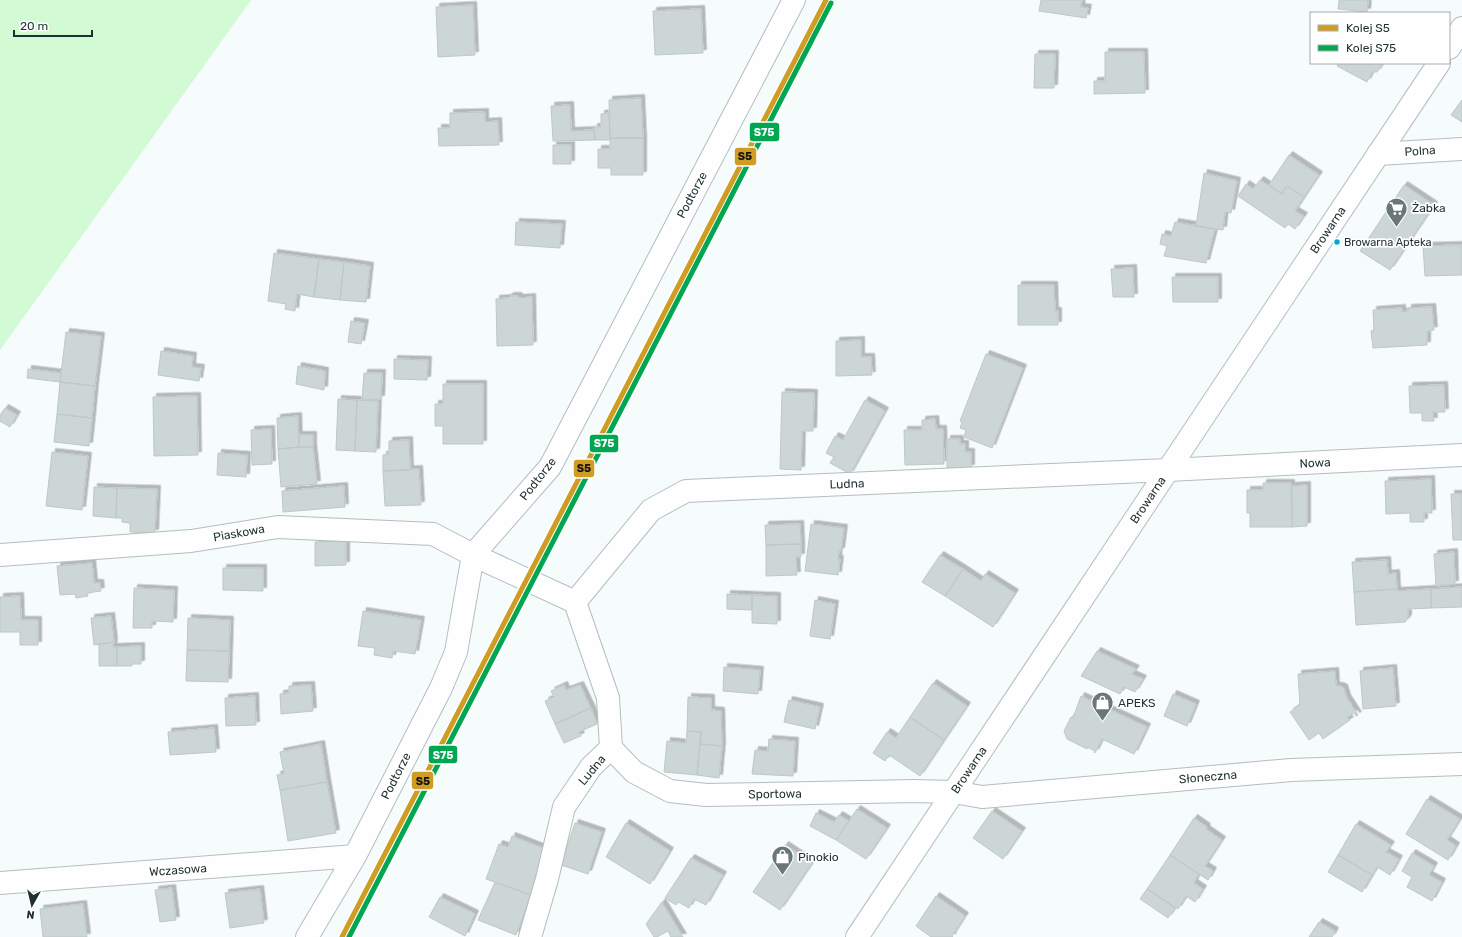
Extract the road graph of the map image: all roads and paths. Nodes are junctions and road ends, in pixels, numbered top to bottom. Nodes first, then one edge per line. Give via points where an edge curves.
1 (794, 0) edge
2 (1462, 28) edge
3 (1450, 46) edge
4 (1438, 64) edge
5 (1462, 149) edge
6 (1378, 154) junction
7 (1462, 455) edge
8 (1168, 470) junction
9 (0, 555) edge
10 (473, 555) junction
11 (575, 602) junction
12 (611, 748) junction
13 (1462, 764) edge
14 (954, 792) junction
15 (355, 856) junction
16 (0, 883) edge
17 (307, 937) edge
18 (530, 937) edge
19 (857, 937) edge

1 - 10 street, Podtorze via 550,467
2 - 3 street
4 - 6 street, Browarna
5 - 6 street, Polna
6 - 8 street, Browarna
7 - 8 street, Nowa
8 - 11 street, Ludna via 686,491 651,510
8 - 14 street, Browarna
9 - 10 street, Piaskowa via 191,541 278,526 433,534
10 - 11 street
10 - 15 street, Podtorze via 456,652 441,688
11 - 12 street, Ludna via 608,698
12 - 14 street, Sportowa via 634,772 670,791 706,795
12 - 18 street, Ludna via 591,767 564,807
13 - 14 street, Słoneczna via 1291,770 982,797
14 - 19 street, Browarna
15 - 16 street, Wczasowa
15 - 17 street, Podtorze

